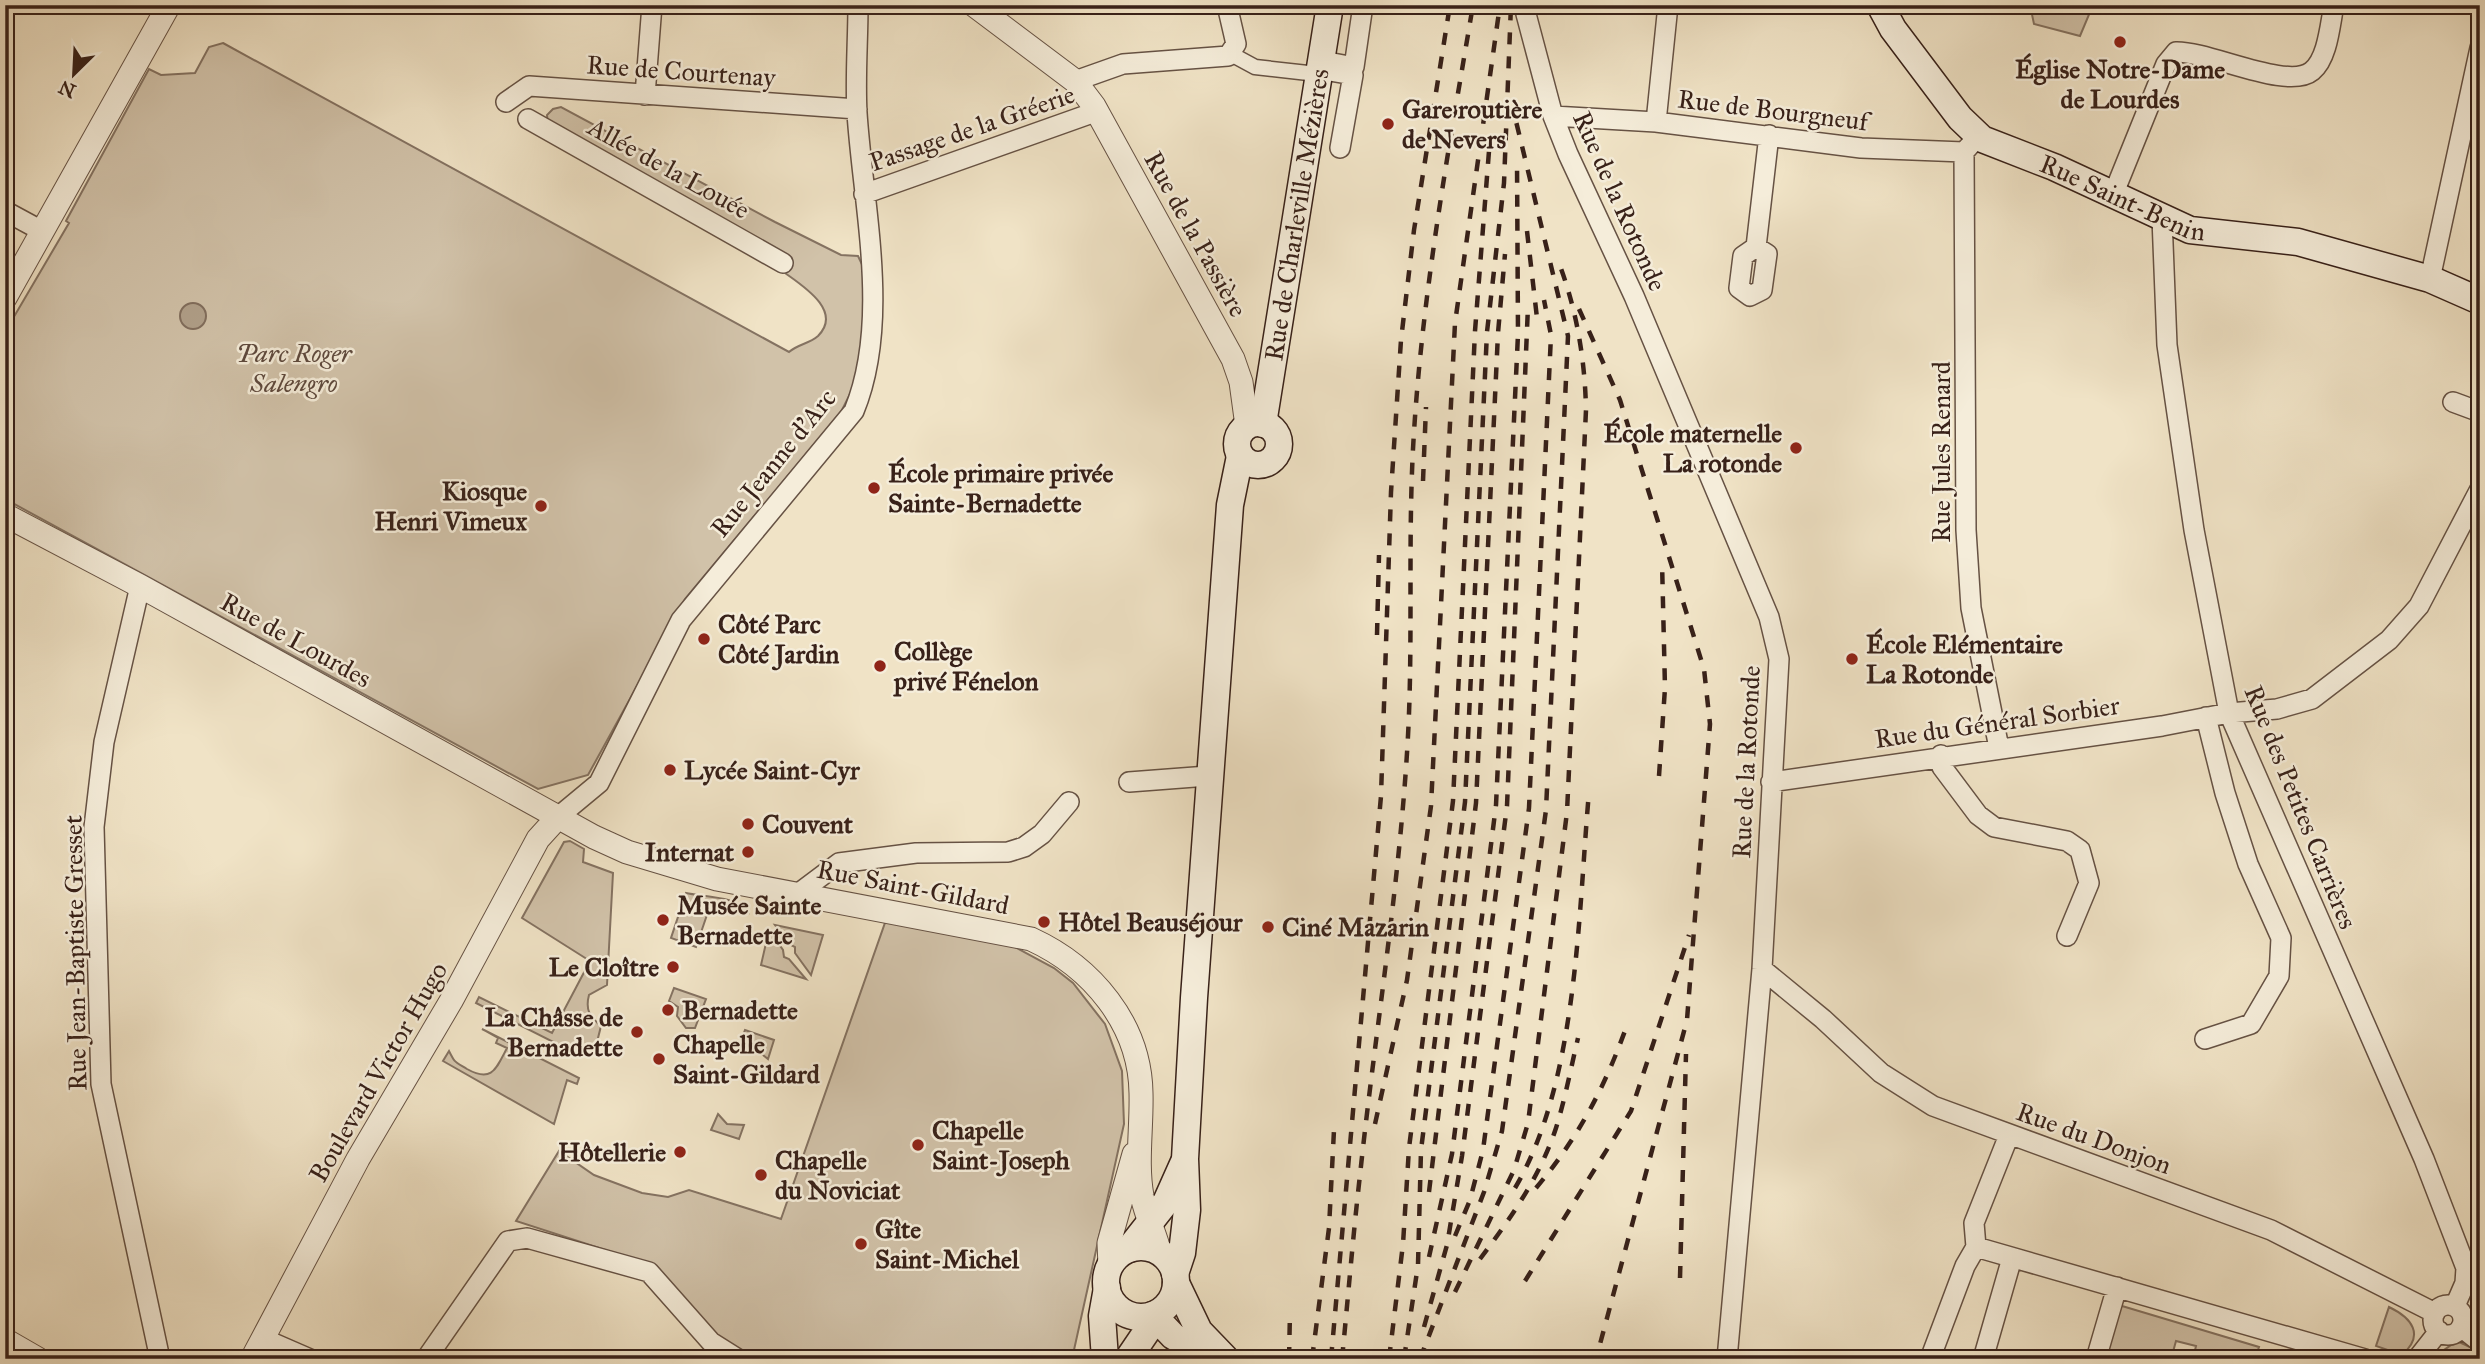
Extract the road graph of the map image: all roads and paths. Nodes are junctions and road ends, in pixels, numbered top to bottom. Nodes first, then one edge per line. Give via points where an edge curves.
1 (169, 5) edge
2 (652, 5) edge
3 (858, 5) edge
4 (974, 5) edge
5 (1227, 5) edge
6 (1330, 5) edge
7 (1363, 5) edge
8 (1527, 5) edge
9 (1668, 5) edge
10 (1880, 5) edge
11 (2334, 5) edge
12 (2480, 48) edge
13 (1231, 54) junction
14 (1318, 68) junction
15 (1075, 81) junction
16 (646, 95) junction
17 (506, 102) dead end
18 (857, 109) junction
19 (1098, 111) junction
20 (1553, 116) junction
21 (528, 119) dead end
22 (1656, 121) junction
23 (1769, 135) junction
24 (1971, 144) junction
25 (1340, 148) dead end
26 (864, 194) junction
27 (2113, 195) junction
28 (5, 211) edge
29 (2162, 218) junction
30 (42, 231) junction
31 (1756, 247) dead end
32 (783, 262) dead end
33 (2430, 279) junction
34 (5, 298) edge
35 (2480, 301) edge
36 (2453, 402) dead end
37 (2480, 412) edge
38 (1255, 425) junction
39 (1241, 465) junction
40 (2480, 489) edge
41 (5, 515) edge
42 (140, 586) junction
43 (2229, 713) junction
44 (2206, 717) junction
45 (1999, 748) junction
46 (1941, 755) junction
47 (1208, 776) junction
48 (1129, 782) dead end
49 (1771, 782) junction
50 (1069, 802) dead end
51 (558, 817) junction
52 (799, 893) junction
53 (2067, 936) dead end
54 (1762, 969) junction
55 (2205, 1039) dead end
56 (1140, 1134) junction
57 (2008, 1135) junction
58 (1185, 1159) junction
59 (1151, 1222) junction
60 (1976, 1247) junction
61 (2012, 1258) junction
62 (1115, 1268) junction
63 (1171, 1270) junction
64 (2117, 1287) junction
65 (2455, 1306) junction
66 (1153, 1315) junction
67 (2437, 1322) junction
68 (2461, 1327) junction
69 (264, 1339) junction
70 (5, 1340) edge
71 (2480, 1342) edge
72 (38, 1359) edge
73 (160, 1359) edge
74 (252, 1359) edge
75 (310, 1359) edge
76 (426, 1359) edge
77 (738, 1359) edge
78 (1105, 1359) edge
79 (1128, 1359) edge
80 (1211, 1359) edge
81 (1226, 1359) edge
82 (1727, 1359) edge
83 (1930, 1359) edge
84 (1983, 1359) edge
85 (2096, 1359) edge
86 (2365, 1359) edge
87 (2417, 1359) edge

1 - 30 street
2 - 16 street
3 - 18 street, Rue Jeanne d'Arc
4 - 15 street, Rue de la Passière
5 - 13 street via 1236,44
6 - 14 main road, Rue de Charleville Mézières
7 - 14 street via 1354,66
8 - 20 street, Rue de la Rotonde
9 - 22 street
10 - 24 main road, Rue Saint-Benin via 1960,118
11 - 27 street via 2319,61 2311,72 2295,78 2193,52 2176,52 2166,64
12 - 33 street
13 - 14 street via 1255,66
13 - 15 street via 1123,64
14 - 25 street via 1353,75
14 - 38 main road, Rue de Charleville Mézières
15 - 19 street, Rue de la Passière
16 - 17 street, Rue de Courtenay via 529,86
16 - 18 street, Rue de Courtenay
18 - 26 street, Rue Jeanne d'Arc
19 - 26 street, Passage de la Gréerie
19 - 38 street, Rue de la Passière via 1157,227 1233,359
20 - 22 street, Rue de Bourgneuf
20 - 49 street, Rue de la Rotonde via 1769,617 1779,659
21 - 32 street, Allée de la Louée
22 - 23 street, Rue de Bourgneuf
23 - 24 street, Rue de Bourgneuf via 1861,148
23 - 31 street
24 - 27 main road, Rue Saint-Benin
24 - 45 street, Rue Jules Renard via 1966,530 1971,608
26 - 51 street, Rue Jeanne d'Arc via 874,274 864,378 854,411 681,620 599,783
27 - 29 main road, Rue Saint-Benin
28 - 30 street
29 - 33 main road, Rue Saint-Benin via 2190,230 2298,242
29 - 43 street, Rue des Petites Carrières via 2167,345 2194,530
30 - 34 street
33 - 35 main road, Rue Saint-Benin
36 - 37 street
38 - 39 main road via 1237,443
38 - 39 main road via 1275,432 1278,449 1269,462
39 - 47 main road
40 - 43 street, Rue du Général Sorbier via 2419,606 2389,639 2312,699 2277,709
41 - 42 street, Rue de Lourdes
42 - 51 street, Rue de Lourdes
42 - 73 street, Rue Jean-Baptiste Gresset via 104,742 94,827 101,1084
43 - 44 street, Rue du Général Sorbier
43 - 65 street, Rue des Petites Carrières via 2424,1158 2466,1269
44 - 45 street, Rue du Général Sorbier
44 - 55 street via 2244,852 2281,938 2279,976 2251,1024
45 - 46 street, Rue du Général Sorbier
46 - 49 street, Rue du Général Sorbier
46 - 53 street via 1942,767 1978,815 1994,827 2067,841 2080,850 2090,883
47 - 48 street
47 - 58 main road
49 - 54 street, Rue de la Rotonde
50 - 52 street via 1042,834 1024,847 1008,852 916,853 839,863
51 - 52 street, Rue Saint-Gildard via 627,852 677,869
51 - 69 street, Boulevard Victor Hugo via 538,839 451,1001 358,1159
52 - 56 street, Rue Saint-Gildard via 1031,939 1075,964 1103,993 1125,1026 1141,1091
54 - 57 street, Rue du Donjon via 1881,1073 1914,1096
54 - 82 street, Rue de la Rotonde
56 - 59 street, Rue Saint-Gildard via 1142,1195
56 - 62 street, Rue Saint-Gildard via 1109,1243
57 - 60 street via 1974,1223
57 - 67 street, Rue du Donjon via 2271,1230
58 - 59 main road via 1166,1202
58 - 63 main road via 1187,1210 1182,1253
59 - 62 main road
59 - 63 street, Rue Saint-Gildard
60 - 61 street
60 - 83 street
61 - 64 street
61 - 84 street
62 - 63 main road via 1150,1248
62 - 66 main road via 1116,1306 1143,1317
62 - 78 main road via 1102,1315
63 - 66 main road via 1170,1303
63 - 81 main road via 1199,1331
64 - 85 street
64 - 86 street
65 - 67 street via 2446,1305
65 - 68 street via 2462,1313
66 - 79 main road
66 - 80 main road via 1172,1336
67 - 68 street via 2451,1334
67 - 87 street
68 - 71 street
69 - 74 street, Boulevard Victor Hugo
69 - 75 street
70 - 72 street
76 - 77 street via 508,1241 527,1238 649,1272 710,1342

